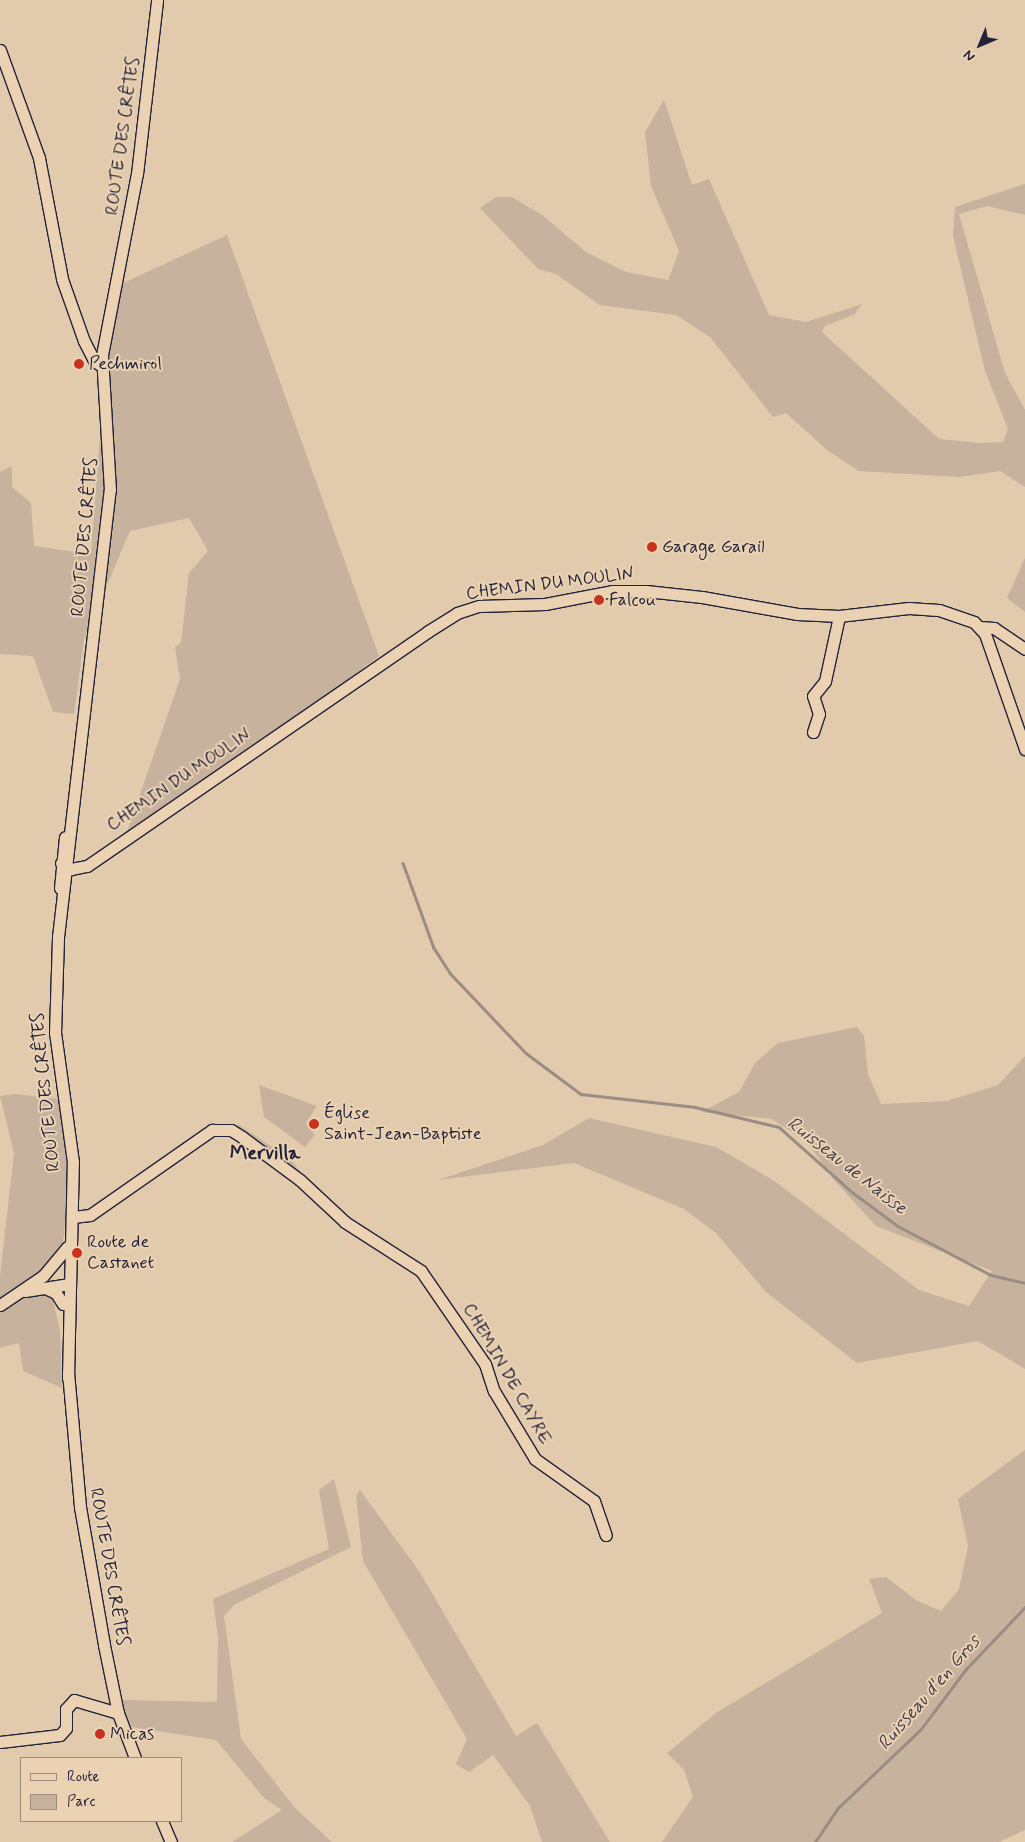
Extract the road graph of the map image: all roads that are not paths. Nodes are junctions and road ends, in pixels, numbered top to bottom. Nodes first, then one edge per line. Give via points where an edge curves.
1 (157, 0) edge
2 (0, 50) edge
3 (102, 366) junction
4 (839, 616) junction
5 (980, 627) junction
6 (1025, 649) edge
7 (813, 732) dead end
8 (1025, 749) edge
9 (66, 862) junction
10 (73, 1217) junction
11 (67, 1247) junction
12 (42, 1276) junction
13 (65, 1284) junction
14 (45, 1288) junction
15 (18, 1293) junction
16 (63, 1304) junction
17 (0, 1305) edge
18 (68, 1378) junction
19 (606, 1535) dead end
20 (118, 1713) junction
21 (0, 1742) edge
22 (135, 1757) edge
23 (162, 1822) edge
24 (171, 1842) edge

1 - 3 street, ROUTE DES CRÊTES via 142,138
2 - 3 street via 38,158 62,279 84,342 94,360
3 - 9 street, ROUTE DES CRÊTES via 110,442 110,490
4 - 5 street, CHEMIN DU MOULIN via 928,609 964,617
4 - 7 street via 825,681 813,696 819,714
4 - 9 street, CHEMIN DU MOULIN via 797,614 710,598 646,591 612,591 545,604 473,607 427,632 93,860 77,869
5 - 6 street, CHEMIN DU MOULIN via 994,628
5 - 8 street via 989,644
9 - 10 street, ROUTE DES CRÊTES via 55,1033 73,1162
10 - 11 street, ROUTE DES CRÊTES
10 - 13 street, ROUTE DES CRÊTES
10 - 19 street, CHEMIN DE CAYRE via 90,1215 212,1130 226,1129 242,1137 300,1180 345,1222 422,1271 485,1364 494,1391 535,1459 594,1502
11 - 12 street
11 - 13 street, ROUTE DES CRÊTES
12 - 13 street
12 - 15 street
13 - 14 street
13 - 16 street, ROUTE DES CRÊTES
13 - 18 street, ROUTE DES CRÊTES
14 - 15 street
14 - 16 street via 56,1293
15 - 17 street
16 - 18 street, ROUTE DES CRÊTES
18 - 20 street, ROUTE DES CRÊTES via 80,1507
20 - 21 street via 74,1700 66,1709 66,1728 60,1735
20 - 22 street, ROUTE DES CRÊTES
23 - 24 street

